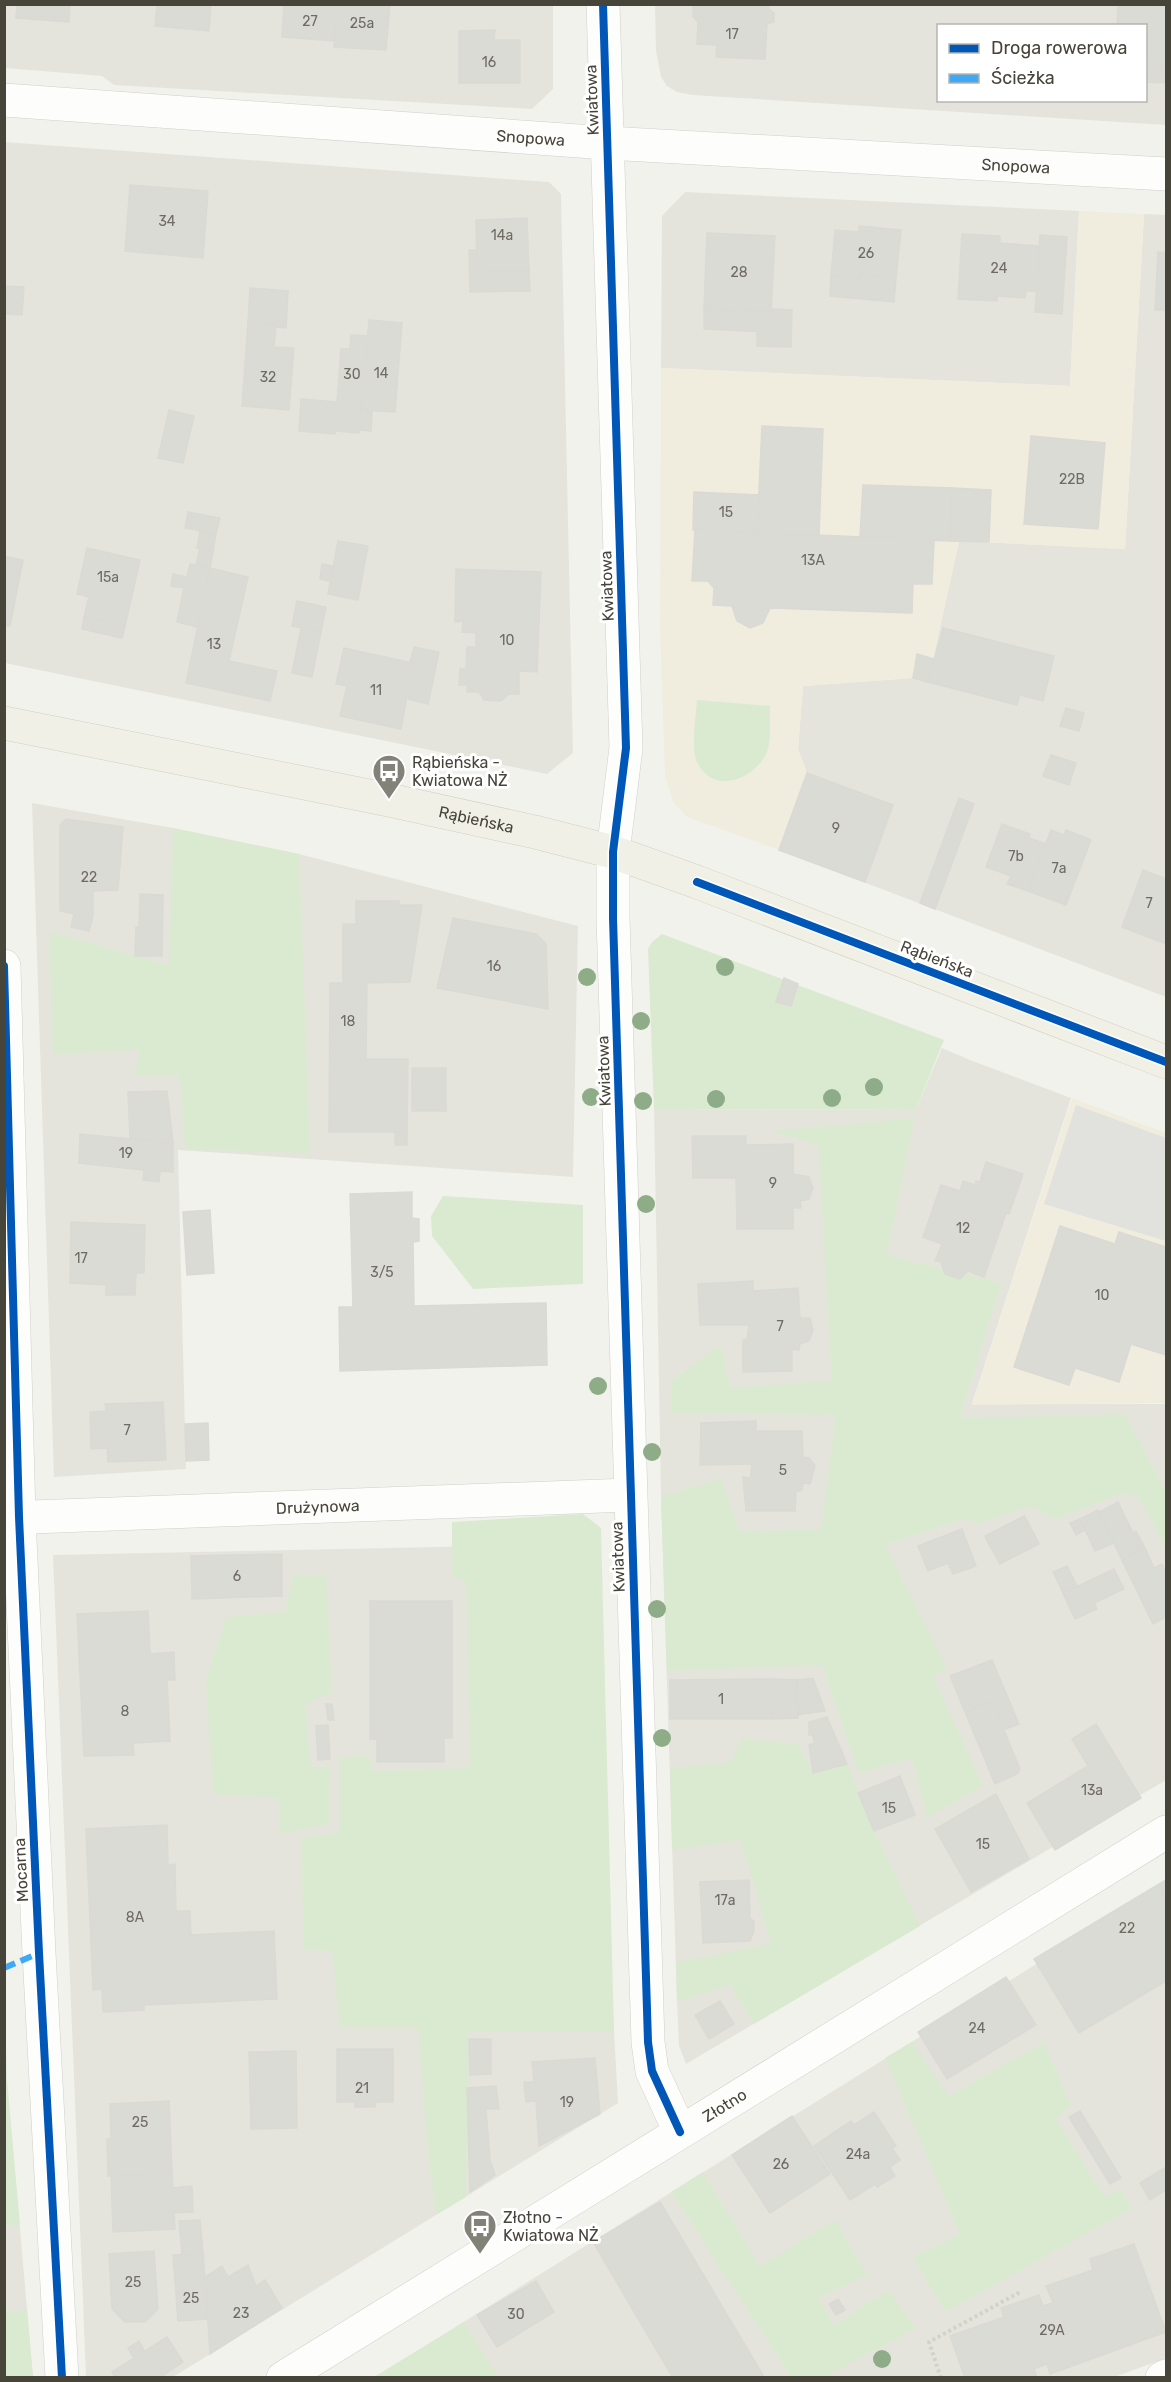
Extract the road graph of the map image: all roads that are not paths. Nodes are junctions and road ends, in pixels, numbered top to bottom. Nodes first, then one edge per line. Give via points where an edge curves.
1 (603, 4) edge
2 (4, 100) edge
3 (607, 143) junction
4 (1167, 174) edge
5 (4, 723) edge
6 (613, 852) junction
7 (4, 966) edge
8 (1167, 1062) edge
9 (629, 1495) junction
10 (12, 1518) edge
11 (1167, 1832) edge
12 (680, 2132) junction
13 (1167, 2376) edge
14 (62, 2378) edge
15 (283, 2378) edge
16 (1162, 2378) edge

1 - 3 street, Kwiatowa
2 - 3 street, Snopowa
3 - 4 street, Snopowa
3 - 6 street, Kwiatowa via 626,748
5 - 6 main road, Rąbieńska via 389,800
6 - 8 main road, Rąbieńska
6 - 9 street, Kwiatowa
7 - 10 street, Mocarna
9 - 10 street, Drużynowa
9 - 12 street, Kwiatowa via 648,2042 652,2071
10 - 14 street, Mocarna
11 - 12 street, Złotno
12 - 15 street, Złotno
13 - 16 street

